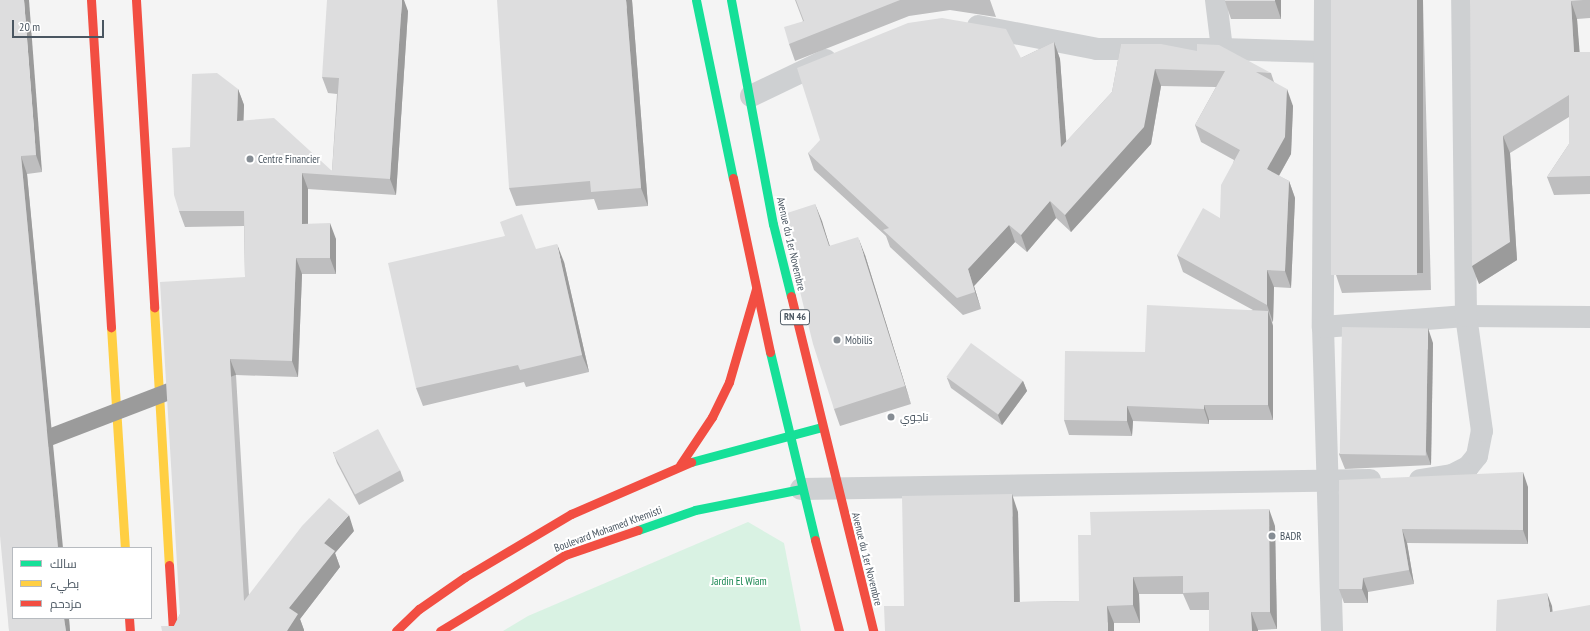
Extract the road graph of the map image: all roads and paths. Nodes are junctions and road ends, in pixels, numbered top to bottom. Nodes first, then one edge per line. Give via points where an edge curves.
1 (91, 0) edge
2 (136, 0) edge
3 (696, 0) edge
4 (731, 0) edge
5 (1216, 0) edge
6 (1325, 0) edge
7 (1462, 0) edge
8 (955, 23) edge
9 (1222, 49) junction
10 (1326, 52) junction
11 (844, 54) edge
12 (751, 96) junction
13 (756, 289) junction
14 (1466, 316) junction
15 (1590, 317) edge
16 (1323, 327) junction
17 (822, 427) junction
18 (790, 434) junction
19 (680, 466) junction
20 (1330, 481) junction
21 (837, 488) junction
22 (801, 489) junction
23 (125, 547) edge
24 (129, 619) edge
25 (130, 631) edge
26 (173, 631) edge
27 (396, 631) edge
28 (440, 631) edge
29 (839, 631) edge
30 (873, 631) edge
31 (1332, 631) edge

1 - 23 main road
2 - 26 main road
3 - 13 main road, RN 46
4 - 12 main road, Avenue du 1er Novembre / RN 46
5 - 9 street
6 - 10 street
7 - 14 street
8 - 9 street via 1097,49
9 - 10 street
10 - 16 street
11 - 12 street
12 - 17 main road, Avenue du 1er Novembre / RN 46 via 772,224
13 - 18 main road, RN 46
13 - 19 main road via 729,382 712,417
14 - 15 street
14 - 16 street
14 - 20 street via 1482,431 1477,456 1468,467 1452,475 1398,480
16 - 20 street
17 - 18 main road, Boulevard Mohamed Khemisti
17 - 21 main road, Avenue du 1er Novembre / RN 46
18 - 19 main road, Boulevard Mohamed Khemisti
18 - 22 main road, RN 46
19 - 27 main road, Boulevard Mohamed Khemisti via 571,514 465,577 419,609
20 - 21 street
20 - 31 street
21 - 22 street
21 - 30 main road, Avenue du 1er Novembre / RN 46
22 - 28 main road, Boulevard Mohamed Khemisti via 695,510 565,555
22 - 29 main road, RN 46
24 - 25 main road

